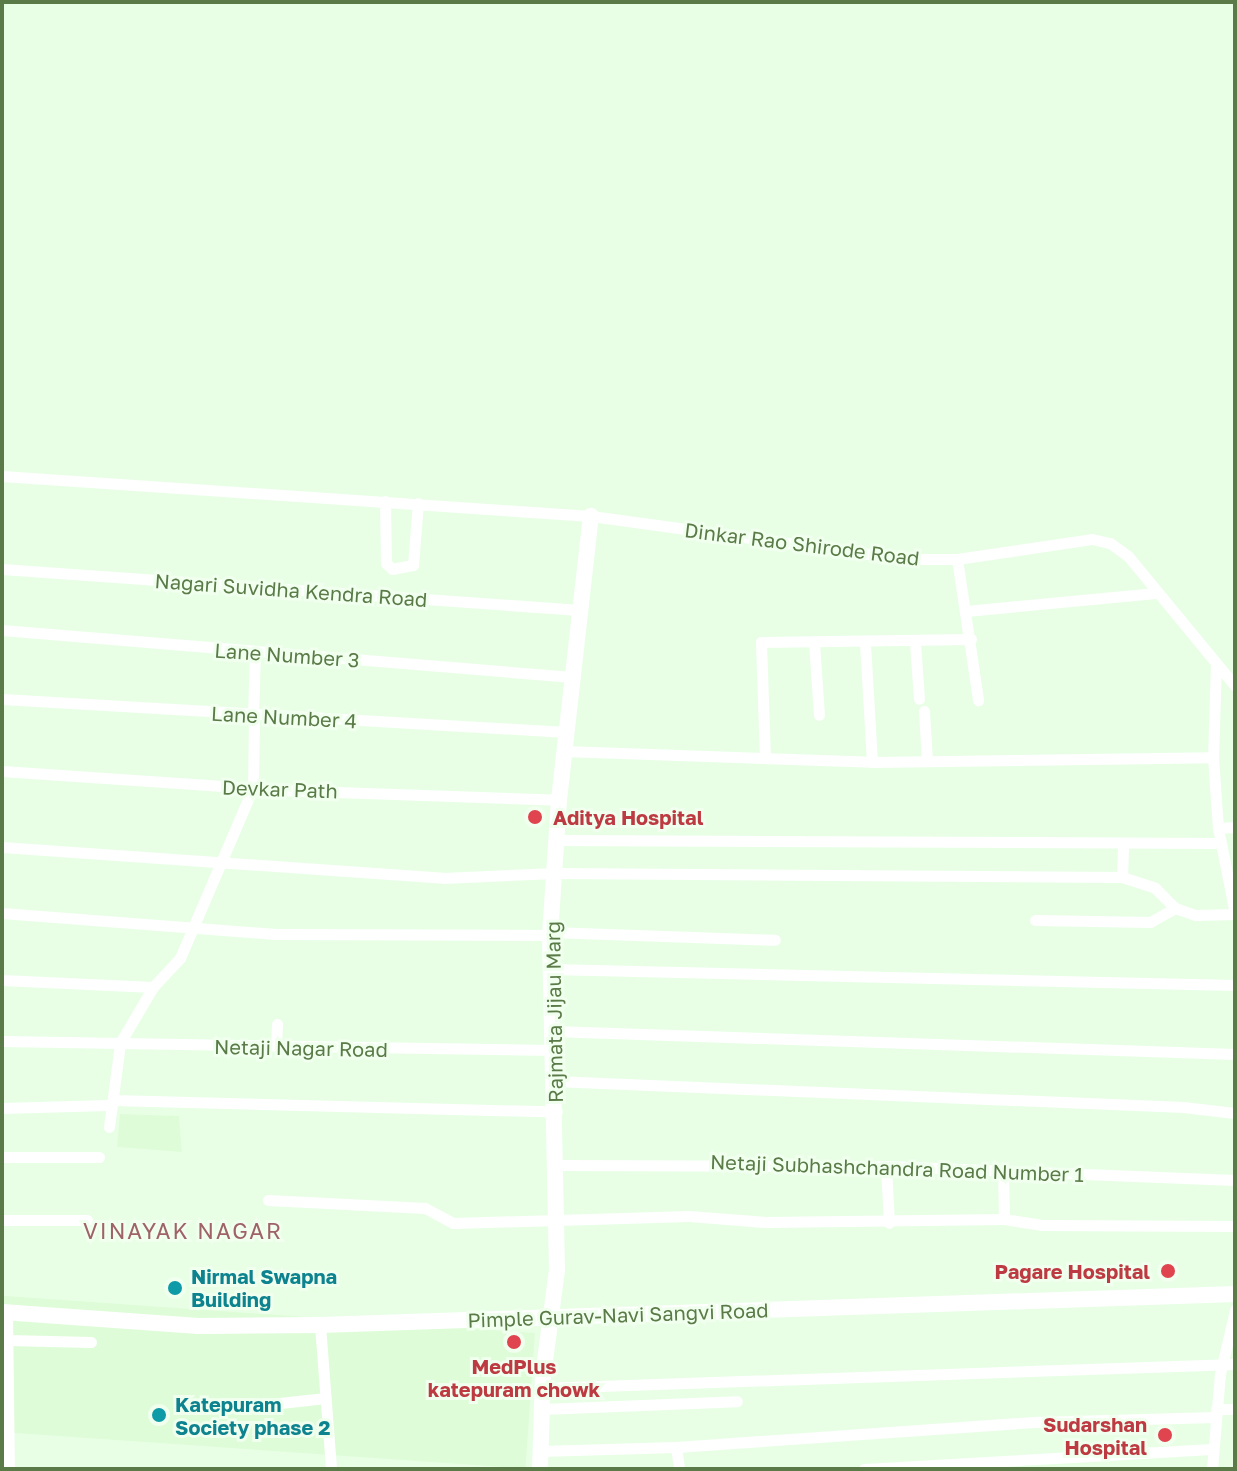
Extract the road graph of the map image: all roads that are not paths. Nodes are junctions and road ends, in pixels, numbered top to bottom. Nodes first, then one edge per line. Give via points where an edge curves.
1 (2, 476) edge
2 (385, 501) junction
3 (418, 503) junction
4 (591, 516) junction
5 (957, 559) junction
6 (2, 569) edge
7 (1158, 593) junction
8 (580, 610) junction
9 (966, 611) junction
10 (2, 630) edge
11 (971, 639) junction
12 (814, 642) junction
13 (915, 642) junction
14 (865, 644) junction
15 (255, 653) junction
16 (1216, 663) junction
17 (572, 677) junction
18 (1235, 686) edge
19 (2, 699) edge
20 (919, 699) dead end
21 (978, 700) dead end
22 (924, 711) dead end
23 (819, 715) dead end
24 (253, 716) junction
25 (566, 732) junction
26 (564, 751) junction
27 (1213, 757) junction
28 (765, 758) junction
29 (927, 761) junction
30 (872, 762) junction
31 (2, 771) edge
32 (253, 788) junction
33 (559, 800) junction
34 (1235, 827) edge
35 (1218, 828) junction
36 (557, 840) junction
37 (1220, 843) junction
38 (1123, 846) junction
39 (2, 847) edge
40 (221, 866) junction
41 (555, 873) junction
42 (1122, 877) junction
43 (1175, 908) junction
44 (2, 913) edge
45 (1235, 914) edge
46 (1035, 920) dead end
47 (194, 929) junction
48 (550, 933) junction
49 (775, 940) dead end
50 (550, 969) junction
51 (2, 980) edge
52 (1235, 985) edge
53 (153, 987) junction
54 (277, 1024) dead end
55 (552, 1031) junction
56 (2, 1041) edge
57 (120, 1043) junction
58 (276, 1044) junction
59 (552, 1050) junction
60 (1235, 1054) edge
61 (554, 1081) junction
62 (111, 1103) junction
63 (2, 1108) edge
64 (557, 1112) junction
65 (1235, 1113) edge
66 (109, 1127) dead end
67 (2, 1157) edge
68 (99, 1157) dead end
69 (558, 1165) junction
70 (886, 1166) junction
71 (1003, 1170) junction
72 (1235, 1180) edge
73 (268, 1200) dead end
74 (558, 1216) junction
75 (1004, 1219) junction
76 (2, 1220) edge
77 (87, 1220) dead end
78 (889, 1223) junction
79 (1235, 1226) edge
80 (1235, 1294) edge
81 (1235, 1310) edge
82 (4, 1312) edge
83 (550, 1318) junction
84 (320, 1325) junction
85 (7, 1340) junction
86 (91, 1342) dead end
87 (1229, 1364) edge
88 (543, 1388) junction
89 (326, 1398) junction
90 (737, 1401) dead end
91 (5, 1403) edge
92 (243, 1407) dead end
93 (542, 1409) junction
94 (1235, 1409) edge
95 (1215, 1413) junction
96 (676, 1447) junction
97 (1211, 1449) junction
98 (541, 1451) junction
99 (9, 1469) edge
100 (331, 1469) edge
101 (540, 1469) edge
102 (679, 1469) edge
103 (864, 1469) edge
104 (1212, 1469) edge

1 - 2 street, Dinkar Rao Shirode Road
2 - 3 street, Dinkar Rao Shirode Road
2 - 3 street via 386,563 392,569 413,565
3 - 4 street, Dinkar Rao Shirode Road
4 - 5 street, Dinkar Rao Shirode Road via 874,555
4 - 8 street, Rajmata Jijau Marg
5 - 7 street, Dinkar Rao Shirode Road via 1092,539 1110,543 1128,556
5 - 9 street
6 - 8 street, Nagari Suvidha Kendra Road
7 - 9 street
7 - 16 street, Dinkar Rao Shirode Road
8 - 17 street, Rajmata Jijau Marg
9 - 11 street
10 - 15 street, Lane Number 3
11 - 13 street
11 - 21 street
12 - 14 street
12 - 23 street
12 - 28 street via 761,642
13 - 14 street
13 - 20 street
14 - 30 street
15 - 17 street, Lane Number 3
15 - 24 street
16 - 18 street, Dinkar Rao Shirode Road
16 - 27 street
17 - 25 street, Rajmata Jijau Marg
19 - 24 street, Lane Number 4
22 - 29 street
24 - 25 street, Lane Number 4
24 - 32 street
25 - 26 street, Rajmata Jijau Marg
26 - 28 street
26 - 33 street, Rajmata Jijau Marg
27 - 29 street
27 - 35 street
28 - 30 street
29 - 30 street
31 - 32 street, Devkar Path
32 - 33 street, Devkar Path
32 - 40 street
33 - 36 street, Rajmata Jijau Marg
34 - 35 street
35 - 37 street
36 - 38 street
36 - 41 street, Rajmata Jijau Marg
37 - 38 street
37 - 45 street
38 - 42 street
39 - 40 street
40 - 41 street via 443,878
40 - 47 street
41 - 42 street
41 - 48 street, Rajmata Jijau Marg
42 - 43 street via 1155,888
43 - 45 street via 1195,915
43 - 46 street via 1150,922
44 - 47 street
47 - 48 street
47 - 53 street via 180,958
48 - 49 street
48 - 50 street, Rajmata Jijau Marg
50 - 52 street
50 - 55 street, Rajmata Jijau Marg
51 - 53 street
53 - 57 street
54 - 58 street
55 - 59 street, Rajmata Jijau Marg
55 - 60 street
56 - 57 street, Netaji Nagar Road
57 - 58 street, Netaji Nagar Road
57 - 62 street
58 - 59 street, Netaji Nagar Road
59 - 61 street, Rajmata Jijau Marg
61 - 64 street, Rajmata Jijau Marg
61 - 65 street
62 - 63 street
62 - 64 street
62 - 66 street
64 - 69 street, Rajmata Jijau Marg
67 - 68 street
69 - 70 street, Netaji Subhashchandra Road Number 1
69 - 74 street, Rajmata Jijau Marg
70 - 71 street, Netaji Subhashchandra Road Number 1
70 - 78 street
71 - 72 street, Netaji Subhashchandra Road Number 1
71 - 75 street
73 - 74 street via 425,1208 453,1223
74 - 78 street
74 - 83 street, Rajmata Jijau Marg
75 - 78 street
75 - 79 street via 1041,1225
76 - 77 street
80 - 83 street, Pimple Gurav-Navi Sangvi Road
81 - 87 street
82 - 84 street, Pimple Gurav-Navi Sangvi Road via 199,1326
82 - 85 street
83 - 84 street, Pimple Gurav-Navi Sangvi Road
83 - 88 street, Rajmata Jijau Marg
84 - 89 street
85 - 86 street
85 - 91 street
87 - 88 street
87 - 95 street
88 - 93 street, Rajmata Jijau Marg
89 - 92 street
89 - 100 street
90 - 93 street
91 - 99 street
93 - 98 street, Rajmata Jijau Marg
94 - 95 street
95 - 96 street
95 - 97 street
96 - 98 street
96 - 102 street
97 - 103 street
97 - 104 street
98 - 101 street, Rajmata Jijau Marg

